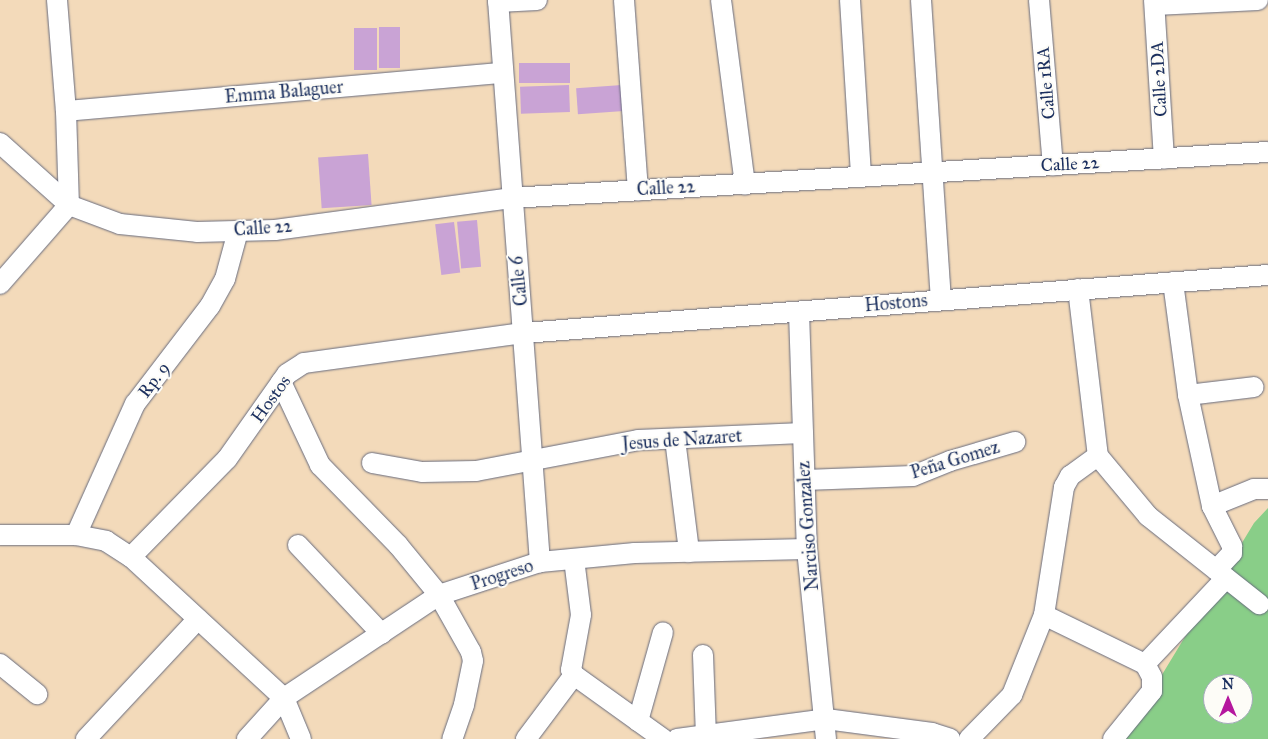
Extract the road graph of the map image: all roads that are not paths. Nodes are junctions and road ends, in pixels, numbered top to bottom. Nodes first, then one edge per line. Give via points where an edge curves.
1 (56, 0) edge
2 (537, 0) edge
3 (624, 0) edge
4 (721, 0) edge
5 (850, 0) edge
6 (921, 0) edge
7 (1039, 0) edge
8 (1258, 0) edge
9 (498, 1) edge
10 (1155, 3) edge
11 (501, 72) junction
12 (66, 111) junction
13 (0, 143) edge
14 (1268, 152) edge
15 (1164, 159) junction
16 (1053, 165) junction
17 (931, 173) junction
18 (861, 177) junction
19 (745, 184) junction
20 (638, 190) junction
21 (510, 198) junction
22 (69, 205) junction
23 (238, 230) junction
24 (1268, 275) edge
25 (1173, 282) junction
26 (0, 284) edge
27 (1078, 289) junction
28 (941, 299) junction
29 (799, 312) junction
30 (524, 333) junction
31 (280, 382) junction
32 (1254, 386) dead end
33 (1188, 395) junction
34 (803, 433) junction
35 (675, 439) junction
36 (1015, 442) dead end
37 (1098, 456) junction
38 (372, 462) dead end
39 (534, 462) junction
40 (805, 480) junction
41 (1268, 489) edge
42 (1212, 506) junction
43 (0, 535) edge
44 (76, 535) junction
45 (298, 545) dead end
46 (807, 549) junction
47 (688, 552) junction
48 (131, 557) junction
49 (574, 559) junction
50 (540, 562) junction
51 (1221, 574) junction
52 (439, 595) junction
53 (1259, 604) dead end
54 (1044, 615) junction
55 (198, 619) junction
56 (663, 632) dead end
57 (382, 634) junction
58 (702, 655) dead end
59 (0, 664) edge
60 (1145, 664) junction
61 (574, 675) junction
62 (36, 694) dead end
63 (284, 698) junction
64 (826, 719) junction
65 (638, 721) junction
66 (706, 735) junction
67 (86, 739) edge
68 (246, 739) edge
69 (301, 739) edge
70 (452, 739) edge
71 (526, 739) edge
72 (663, 739) edge
73 (677, 739) edge
74 (826, 739) edge
75 (950, 739) edge
76 (969, 739) edge
77 (1112, 739) edge

1 - 12 street
2 - 9 street
3 - 20 street
4 - 19 street
5 - 18 street
6 - 17 street
7 - 16 street, Calle 1RA
8 - 10 street
9 - 11 street, Calle 6
10 - 15 street, Calle 2DA
11 - 12 street, Emma Balaguer
11 - 21 street, Calle 6
12 - 22 street
13 - 22 street
14 - 15 street, Calle 22
15 - 16 street, Calle 22
16 - 17 street, Calle 22
17 - 18 street, Calle 22
17 - 28 street
18 - 19 street, Calle 22
19 - 20 street, Calle 22
20 - 21 street, Calle 22
21 - 23 street, Calle 22 via 275,230
21 - 30 street, Calle 6
22 - 23 street, Calle 22 via 120,224 197,232
22 - 26 street
23 - 44 street, Rp. 9 via 225,279 210,306 135,404
24 - 25 street, Hostons
25 - 27 street, Hostons
25 - 33 street
27 - 28 street, Hostons
27 - 37 street
28 - 29 street, Hostons
29 - 30 street, Hostons
29 - 34 street, Narciso Gonzalez
30 - 31 street, Hostos via 304,363 294,367
30 - 39 street, Calle 6
31 - 48 street, Hostos via 227,459
31 - 52 street via 320,464 398,545
32 - 33 street
33 - 42 street
34 - 35 street, Jesus de Nazaret
34 - 40 street, Narciso Gonzalez
35 - 39 street, Jesus de Nazaret via 638,440
35 - 47 street
36 - 40 street, Peña Gomez via 950,461 913,476
37 - 51 street via 1148,516
37 - 54 street via 1070,476 1064,487
38 - 39 street, Jesus de Nazaret via 422,472 447,472
39 - 50 street, Calle 6
40 - 46 street, Narciso Gonzalez
41 - 42 street via 1254,489
42 - 51 street via 1232,546 1232,553
43 - 44 street
44 - 48 street via 106,541
45 - 57 street
46 - 47 street, Progreso
46 - 64 street, Narciso Gonzalez
47 - 49 street, Progreso
48 - 55 street
49 - 50 street, Progreso
49 - 61 street via 581,615 571,670
50 - 52 street, Progreso
51 - 53 street
51 - 60 street
52 - 57 street, Progreso
52 - 70 street via 472,661 464,705
54 - 60 street
54 - 76 street via 1012,695
55 - 63 street
55 - 67 street
56 - 65 street
57 - 63 street, Progreso
58 - 66 street
59 - 62 street
60 - 77 street via 1152,677 1152,691
61 - 65 street
61 - 71 street
63 - 68 street, Progreso
63 - 69 street
64 - 66 street
64 - 74 street, Narciso Gonzalez
64 - 75 street via 932,733
65 - 72 street
66 - 73 street

